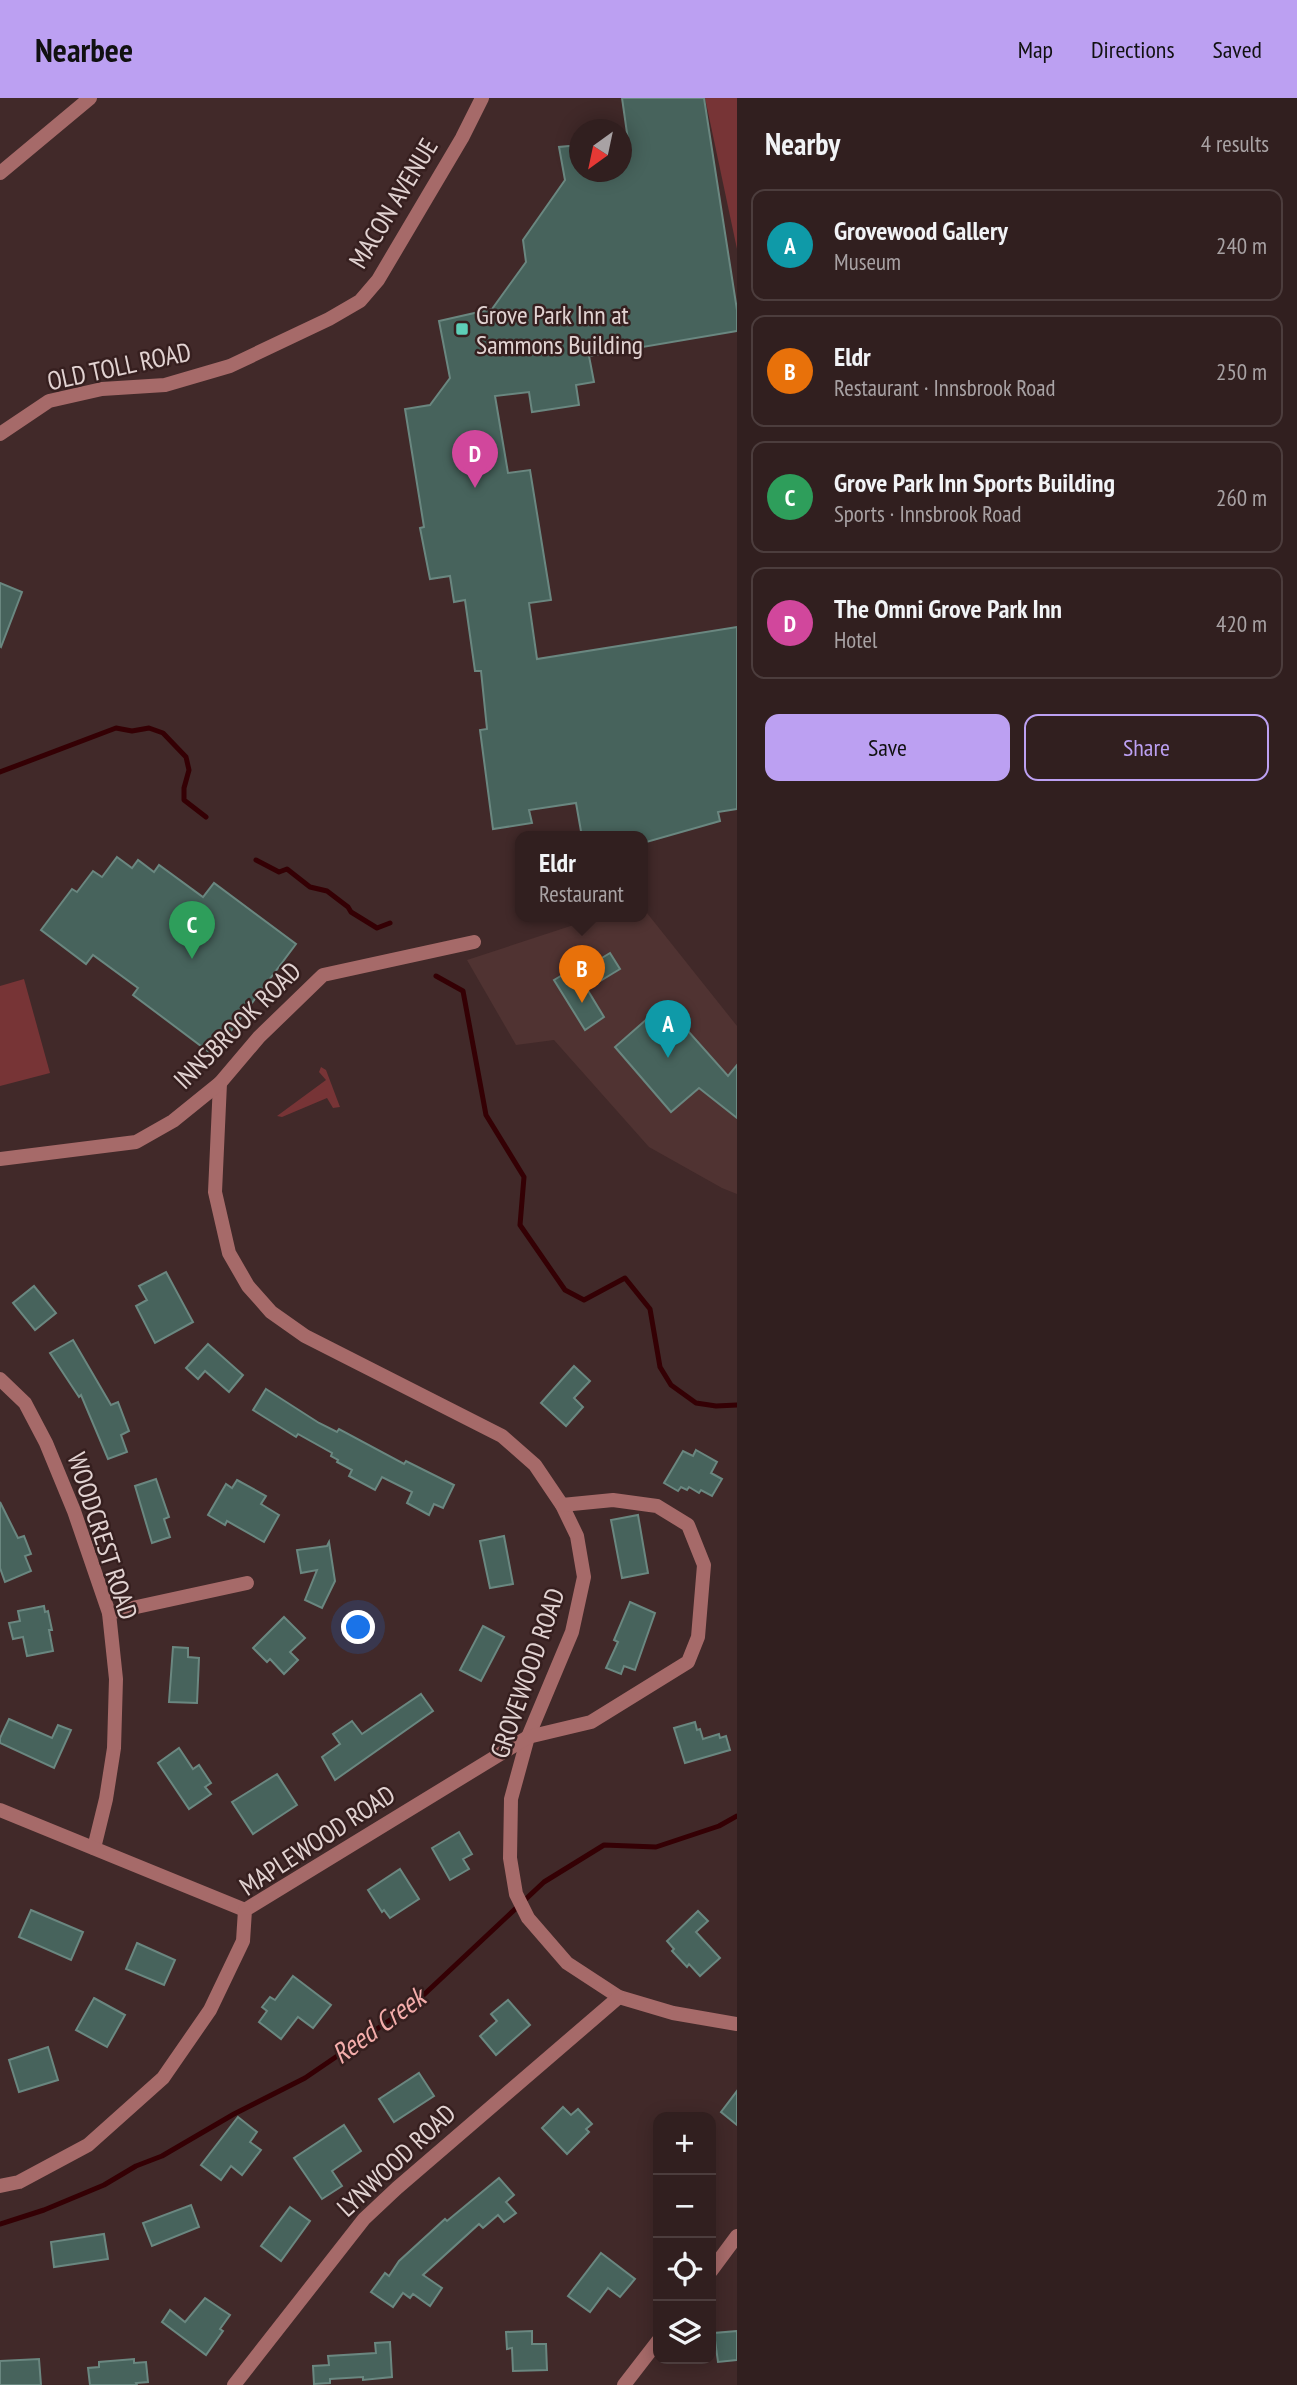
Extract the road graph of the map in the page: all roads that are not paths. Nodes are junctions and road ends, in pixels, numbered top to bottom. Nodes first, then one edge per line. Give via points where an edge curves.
1 (90, 98) edge
2 (482, 98) edge
3 (0, 173) edge
4 (329, 319) joint
5 (0, 434) edge
6 (474, 942) dead end
7 (220, 1083) junction
8 (0, 1159) edge
9 (0, 1379) edge
10 (562, 1505) junction
11 (247, 1583) dead end
12 (109, 1613) junction
13 (528, 1737) junction
14 (0, 1810) edge
15 (94, 1848) junction
16 (245, 1910) junction
17 (619, 1997) junction
18 (737, 2024) edge
19 (0, 2186) edge
20 (737, 2236) edge
21 (716, 2264) edge
22 (653, 2347) edge
23 (234, 2385) edge
24 (624, 2385) edge

1 - 3 street
2 - 4 street, MACON AVENUE via 378,280 360,300
4 - 5 street, OLD TOLL ROAD via 217,370 165,385 102,389 49,401
6 - 7 street, INNSBROOK ROAD via 323,975 259,1037
7 - 8 street, INNSBROOK ROAD via 173,1121 136,1142
7 - 10 street, GROVEWOOD ROAD via 215,1192 229,1253 248,1286 271,1312 305,1336 502,1437 535,1465
9 - 12 street, WOODCREST ROAD via 25,1403 46,1443
10 - 13 street, GROVEWOOD ROAD via 577,1535 584,1577 572,1632
10 - 13 street, MAPLEWOOD ROAD via 613,1500 657,1506 688,1525 704,1565 698,1637 688,1662 591,1722
11 - 12 street
12 - 15 street, WOODCREST ROAD via 116,1679 114,1748
13 - 16 street, MAPLEWOOD ROAD
13 - 17 street, GROVEWOOD ROAD via 511,1799 510,1858 516,1894 528,1919 567,1963
14 - 15 street
15 - 16 street
16 - 19 street, MAPLEWOOD ROAD via 243,1941 216,1998 163,2078 88,2145 19,2182
17 - 18 street, GROVEWOOD ROAD via 673,2013
17 - 23 street, LYNWOOD ROAD via 364,2219
20 - 21 street
22 - 24 street

